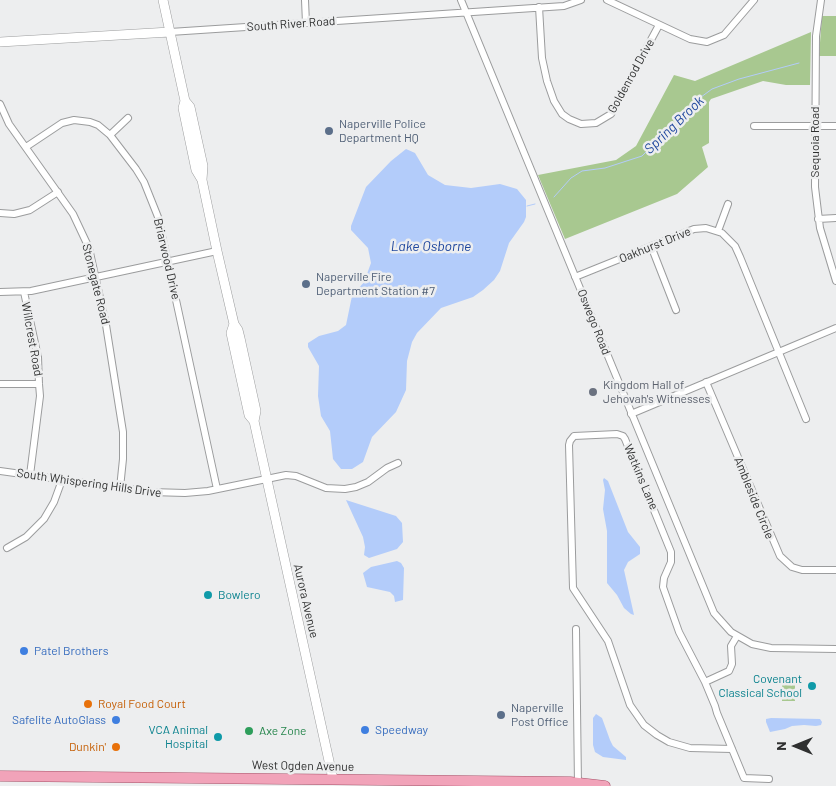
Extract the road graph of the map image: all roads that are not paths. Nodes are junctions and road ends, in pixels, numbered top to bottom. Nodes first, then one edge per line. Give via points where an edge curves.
1 (163, 0) edge
2 (304, 0) edge
3 (461, 0) edge
4 (581, 0) edge
5 (607, 0) edge
6 (754, 0) edge
7 (821, 0) edge
8 (539, 7) junction
9 (467, 13) junction
10 (306, 23) junction
11 (659, 25) junction
12 (170, 32) junction
13 (0, 42) edge
14 (0, 104) edge
15 (128, 118) dead end
16 (754, 126) dead end
17 (815, 126) junction
18 (836, 126) edge
19 (110, 135) junction
20 (26, 147) junction
21 (58, 192) junction
22 (728, 204) dead end
23 (0, 213) edge
24 (836, 218) edge
25 (818, 219) junction
26 (718, 231) junction
27 (651, 246) junction
28 (217, 251) junction
29 (168, 262) junction
30 (96, 277) junction
31 (575, 277) junction
32 (836, 281) edge
33 (0, 292) edge
34 (24, 292) junction
35 (676, 310) dead end
36 (836, 328) edge
37 (779, 353) junction
38 (706, 382) junction
39 (0, 384) edge
40 (40, 384) junction
41 (631, 414) junction
42 (806, 419) dead end
43 (398, 463) dead end
44 (0, 471) edge
45 (30, 475) junction
46 (266, 478) junction
47 (62, 480) junction
48 (120, 488) junction
49 (217, 489) junction
50 (7, 548) dead end
51 (836, 570) edge
52 (576, 629) dead end
53 (737, 636) junction
54 (836, 649) edge
55 (705, 682) junction
56 (732, 749) junction
57 (0, 776) edge
58 (769, 779) dead end
59 (333, 782) edge
60 (578, 784) edge
61 (605, 786) edge

1 - 12 main road, Aurora Avenue
2 - 10 street
3 - 9 street, Oswego Road
4 - 8 street, South River Road via 564,6
5 - 11 street
6 - 11 street via 728,31 712,41 695,41
7 - 17 street, Sequoia Road via 816,36
8 - 9 street, South River Road
8 - 11 street, Goldenrod Drive via 542,58 554,101 562,114 581,124 599,122 612,114
9 - 10 street, South River Road
9 - 31 street, Oswego Road
10 - 12 street, South River Road
12 - 13 main road, South River Road
12 - 28 main road, Aurora Avenue via 196,170 202,180
14 - 20 street, Stonegate Road via 9,124
15 - 19 street
16 - 17 street
17 - 18 street
17 - 25 street, Sequoia Road
19 - 20 street, Briarwood Drive via 98,125 74,120 59,124
19 - 29 street, Briarwood Drive via 136,168 152,198
20 - 21 street, Stonegate Road
21 - 23 street via 30,210
21 - 30 street, Stonegate Road via 83,233
22 - 26 street
24 - 25 street
25 - 32 street, Sequoia Road
26 - 27 street, Oakhurst Drive via 694,229
26 - 37 street via 734,246
27 - 31 street, Oakhurst Drive
27 - 35 street
28 - 29 street
28 - 46 main road, Aurora Avenue via 234,324 231,332 237,360
29 - 30 street
29 - 49 street, Briarwood Drive
30 - 34 street
30 - 48 street, Stonegate Road via 123,432
31 - 41 street, Oswego Road
33 - 34 street
34 - 40 street, Willcrest Road via 37,352
36 - 37 street
37 - 38 street
37 - 42 street
38 - 41 street
38 - 51 street, Ambleside Circle via 780,556 792,567 802,570
39 - 40 street
40 - 45 street, Willcrest Road
41 - 53 street, Oswego Road via 710,605 719,620
43 - 46 street, South Whispering Hills Drive via 362,484 345,489 326,488 292,475
44 - 45 street, South Whispering Hills Drive
45 - 47 street, South Whispering Hills Drive
46 - 49 street, South Whispering Hills Drive
46 - 59 main road, Aurora Avenue
47 - 48 street, South Whispering Hills Drive
47 - 50 street via 44,519 26,537
48 - 49 street, South Whispering Hills Drive via 168,494
52 - 60 street
53 - 54 street, Oswego Road via 752,644 771,648
53 - 55 street via 731,646 729,671
55 - 56 street, Watkins Lane
55 - 56 street, Watkins Lane via 664,592 663,583 671,552 625,439 617,434 572,438 569,444 572,582 575,593 608,642 630,705 652,732 670,742 698,749
56 - 58 street, Watkins Lane via 744,778
57 - 59 main road, West Ogden Avenue
59 - 60 main road, West Ogden Avenue
60 - 61 main road, West Ogden Avenue

